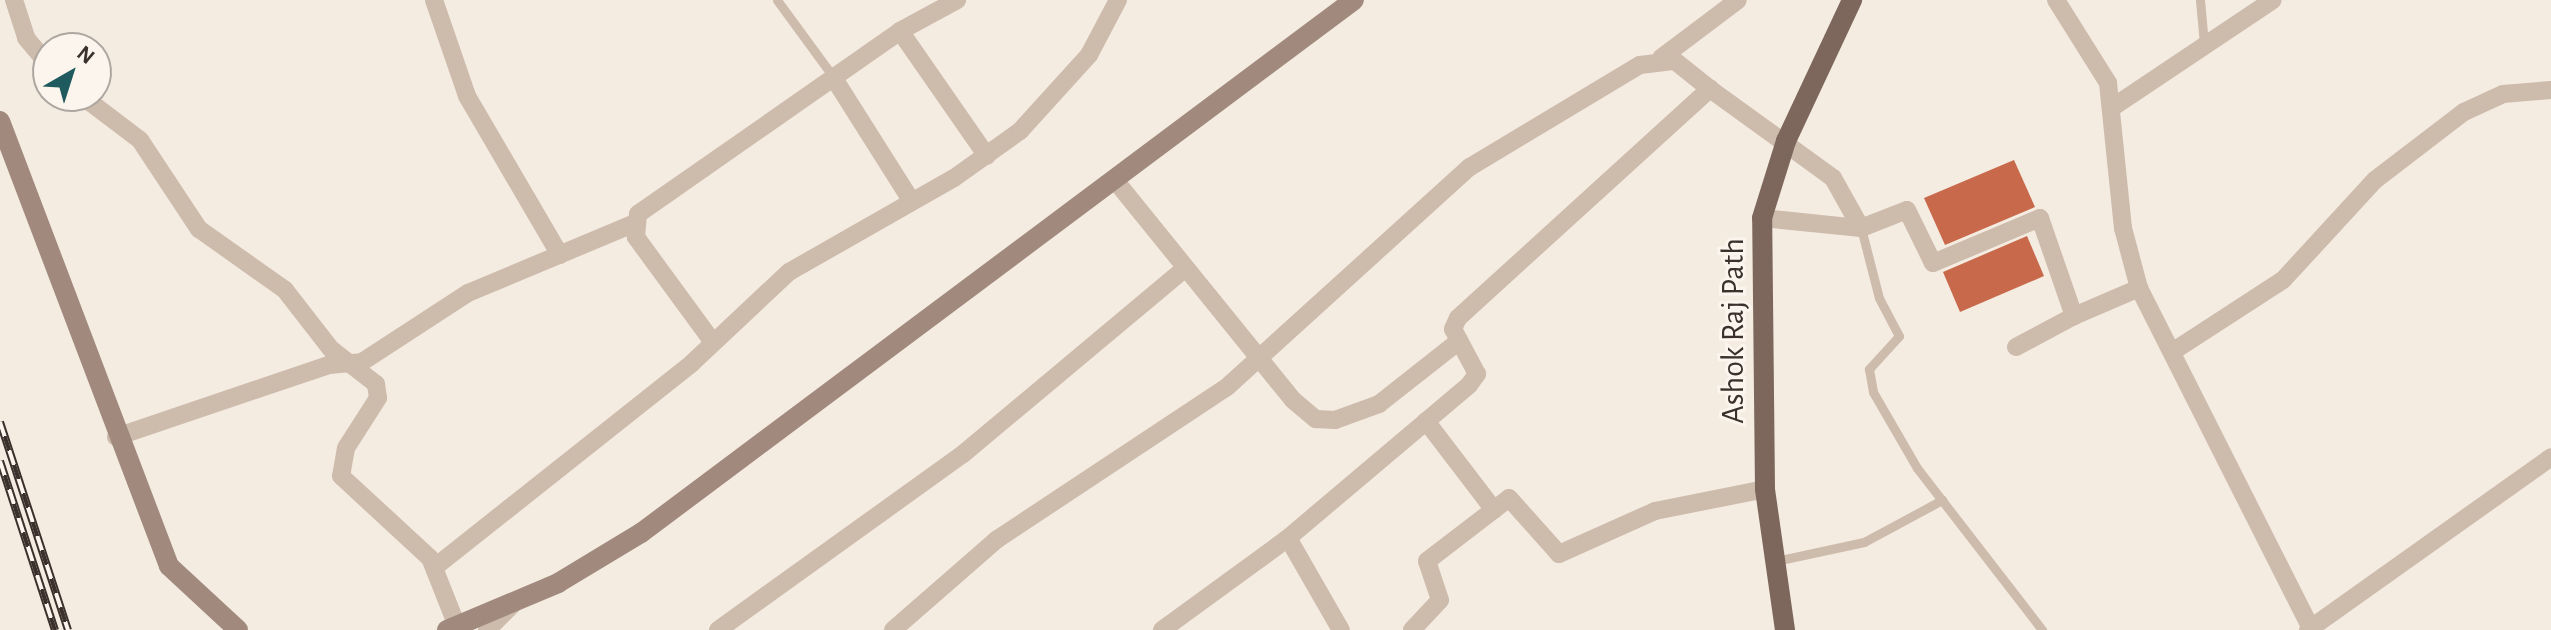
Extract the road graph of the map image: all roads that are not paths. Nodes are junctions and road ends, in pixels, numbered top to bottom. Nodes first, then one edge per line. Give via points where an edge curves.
1 (14, 0) edge
2 (434, 0) edge
3 (777, 0) edge
4 (957, 0) edge
5 (1118, 0) edge
6 (1354, 0) edge
7 (1738, 0) edge
8 (1852, 0) edge
9 (2056, 0) edge
10 (2200, 0) edge
11 (2273, 0) edge
12 (900, 31) junction
13 (32, 45) edge
14 (2204, 45) junction
15 (1661, 58) junction
16 (835, 80) junction
17 (1710, 89) junction
18 (2551, 90) edge
19 (2113, 107) junction
20 (103, 112) edge
21 (0, 121) edge
22 (1786, 141) junction
23 (987, 156) junction
24 (1114, 179) junction
25 (911, 200) junction
26 (1762, 218) junction
27 (633, 224) junction
28 (1861, 228) junction
29 (560, 255) junction
30 (1184, 269) junction
31 (2139, 288) junction
32 (2074, 316) junction
33 (712, 341) junction
34 (1459, 341) junction
35 (2016, 347) dead end
36 (2172, 352) junction
37 (1259, 358) junction
38 (348, 364) junction
39 (1426, 421) junction
40 (116, 437) junction
41 (2551, 457) edge
42 (1765, 489) junction
43 (1942, 500) junction
44 (1494, 510) junction
45 (1288, 538) junction
46 (1776, 561) junction
47 (435, 567) junction
48 (516, 601) junction
49 (452, 628) edge
50 (2310, 629) edge
51 (238, 630) edge
52 (487, 630) edge
53 (718, 630) edge
54 (893, 630) edge
55 (1162, 630) edge
56 (1341, 630) edge
57 (1412, 630) edge
58 (1785, 630) edge
59 (2042, 630) edge

1 - 13 street
2 - 29 street via 467,96
3 - 16 lane
4 - 12 street
5 - 23 street via 1109,26 1075,73
6 - 24 main road
7 - 15 street
8 - 22 main road, Ashok Raj Path
9 - 19 street via 2108,83
10 - 14 lane
11 - 14 street
12 - 16 street
12 - 23 street
14 - 19 street
15 - 17 street
15 - 37 street via 1585,92 1452,180
16 - 25 street
16 - 27 street via 645,207
17 - 22 street
17 - 34 street via 1458,318
18 - 36 street via 2503,94 2464,112 2375,180 2283,280
19 - 31 street via 2123,228
20 - 38 street via 140,140 199,229 285,290
21 - 40 main road
22 - 26 main road, Ashok Raj Path
22 - 28 street via 1845,191
23 - 25 street
24 - 30 street
24 - 48 main road via 641,533
25 - 33 street via 789,272
26 - 28 street
26 - 42 main road, Ashok Raj Path
27 - 29 street
27 - 33 street
28 - 32 street via 1907,210 1933,263 2040,218
28 - 43 lane via 1879,298 1899,336 1869,369 1869,379 1900,443
29 - 38 street via 456,299 378,355
30 - 37 street
30 - 53 street via 963,454
31 - 32 street
31 - 36 street
32 - 35 street
33 - 47 street
34 - 37 street via 1379,404 1326,421 1305,412
34 - 39 street via 1477,374
36 - 50 street
37 - 54 street via 1169,430 996,540
38 - 40 street
38 - 47 street via 379,390 346,448 345,485 395,521
39 - 44 street
39 - 45 street
40 - 51 main road via 169,566
41 - 50 street
42 - 44 street via 1655,511 1559,554 1509,498
42 - 46 main road, Ashok Raj Path
43 - 46 lane via 1864,542
43 - 59 lane
44 - 57 street via 1427,561 1440,600
45 - 55 street
45 - 56 street
46 - 58 main road, Ashok Raj Path
47 - 49 street
48 - 49 main road
48 - 52 street

